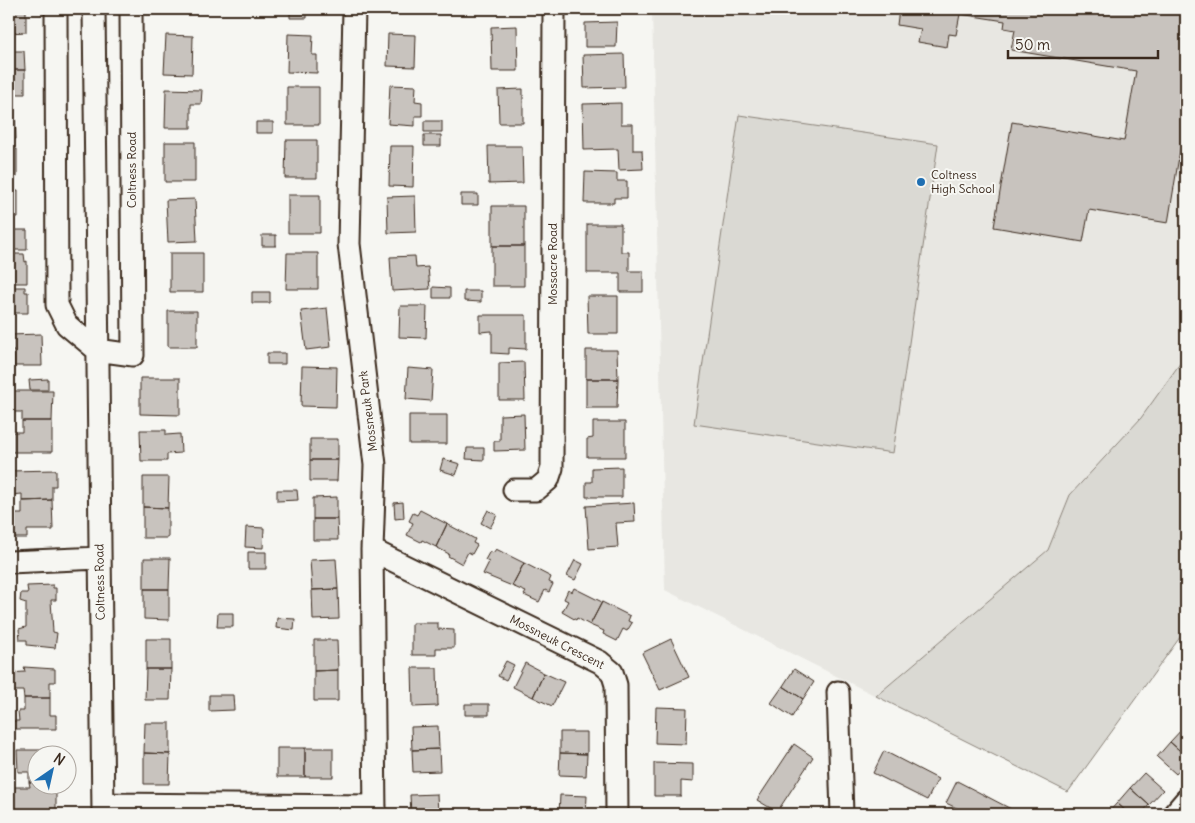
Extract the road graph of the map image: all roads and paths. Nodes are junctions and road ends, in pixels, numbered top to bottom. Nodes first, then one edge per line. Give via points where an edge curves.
1 (56, 9) edge
2 (94, 9) edge
3 (131, 9) edge
4 (354, 9) edge
5 (554, 9) edge
6 (97, 350) junction
7 (514, 490) dead end
8 (372, 550) junction
9 (100, 558) junction
10 (9, 562) edge
11 (838, 692) dead end
12 (1186, 800) edge
13 (103, 809) edge
14 (375, 810) edge
15 (617, 814) edge
16 (842, 814) edge
17 (1174, 814) edge

1 - 6 street via 57,304 67,325
2 - 6 street, Coltness Road
3 - 6 street, Coltness Road via 133,355
4 - 8 street, Mossneuk Park via 349,244 375,464
5 - 7 street, Mossacre Road via 552,468 548,480 536,490
6 - 9 street, Coltness Road
8 - 14 street, Mossneuk Park
8 - 15 street, Mossneuk Crescent via 600,662 612,672 616,685
9 - 10 street
9 - 13 street, Coltness Road
11 - 16 street
12 - 17 street
13 - 14 street

